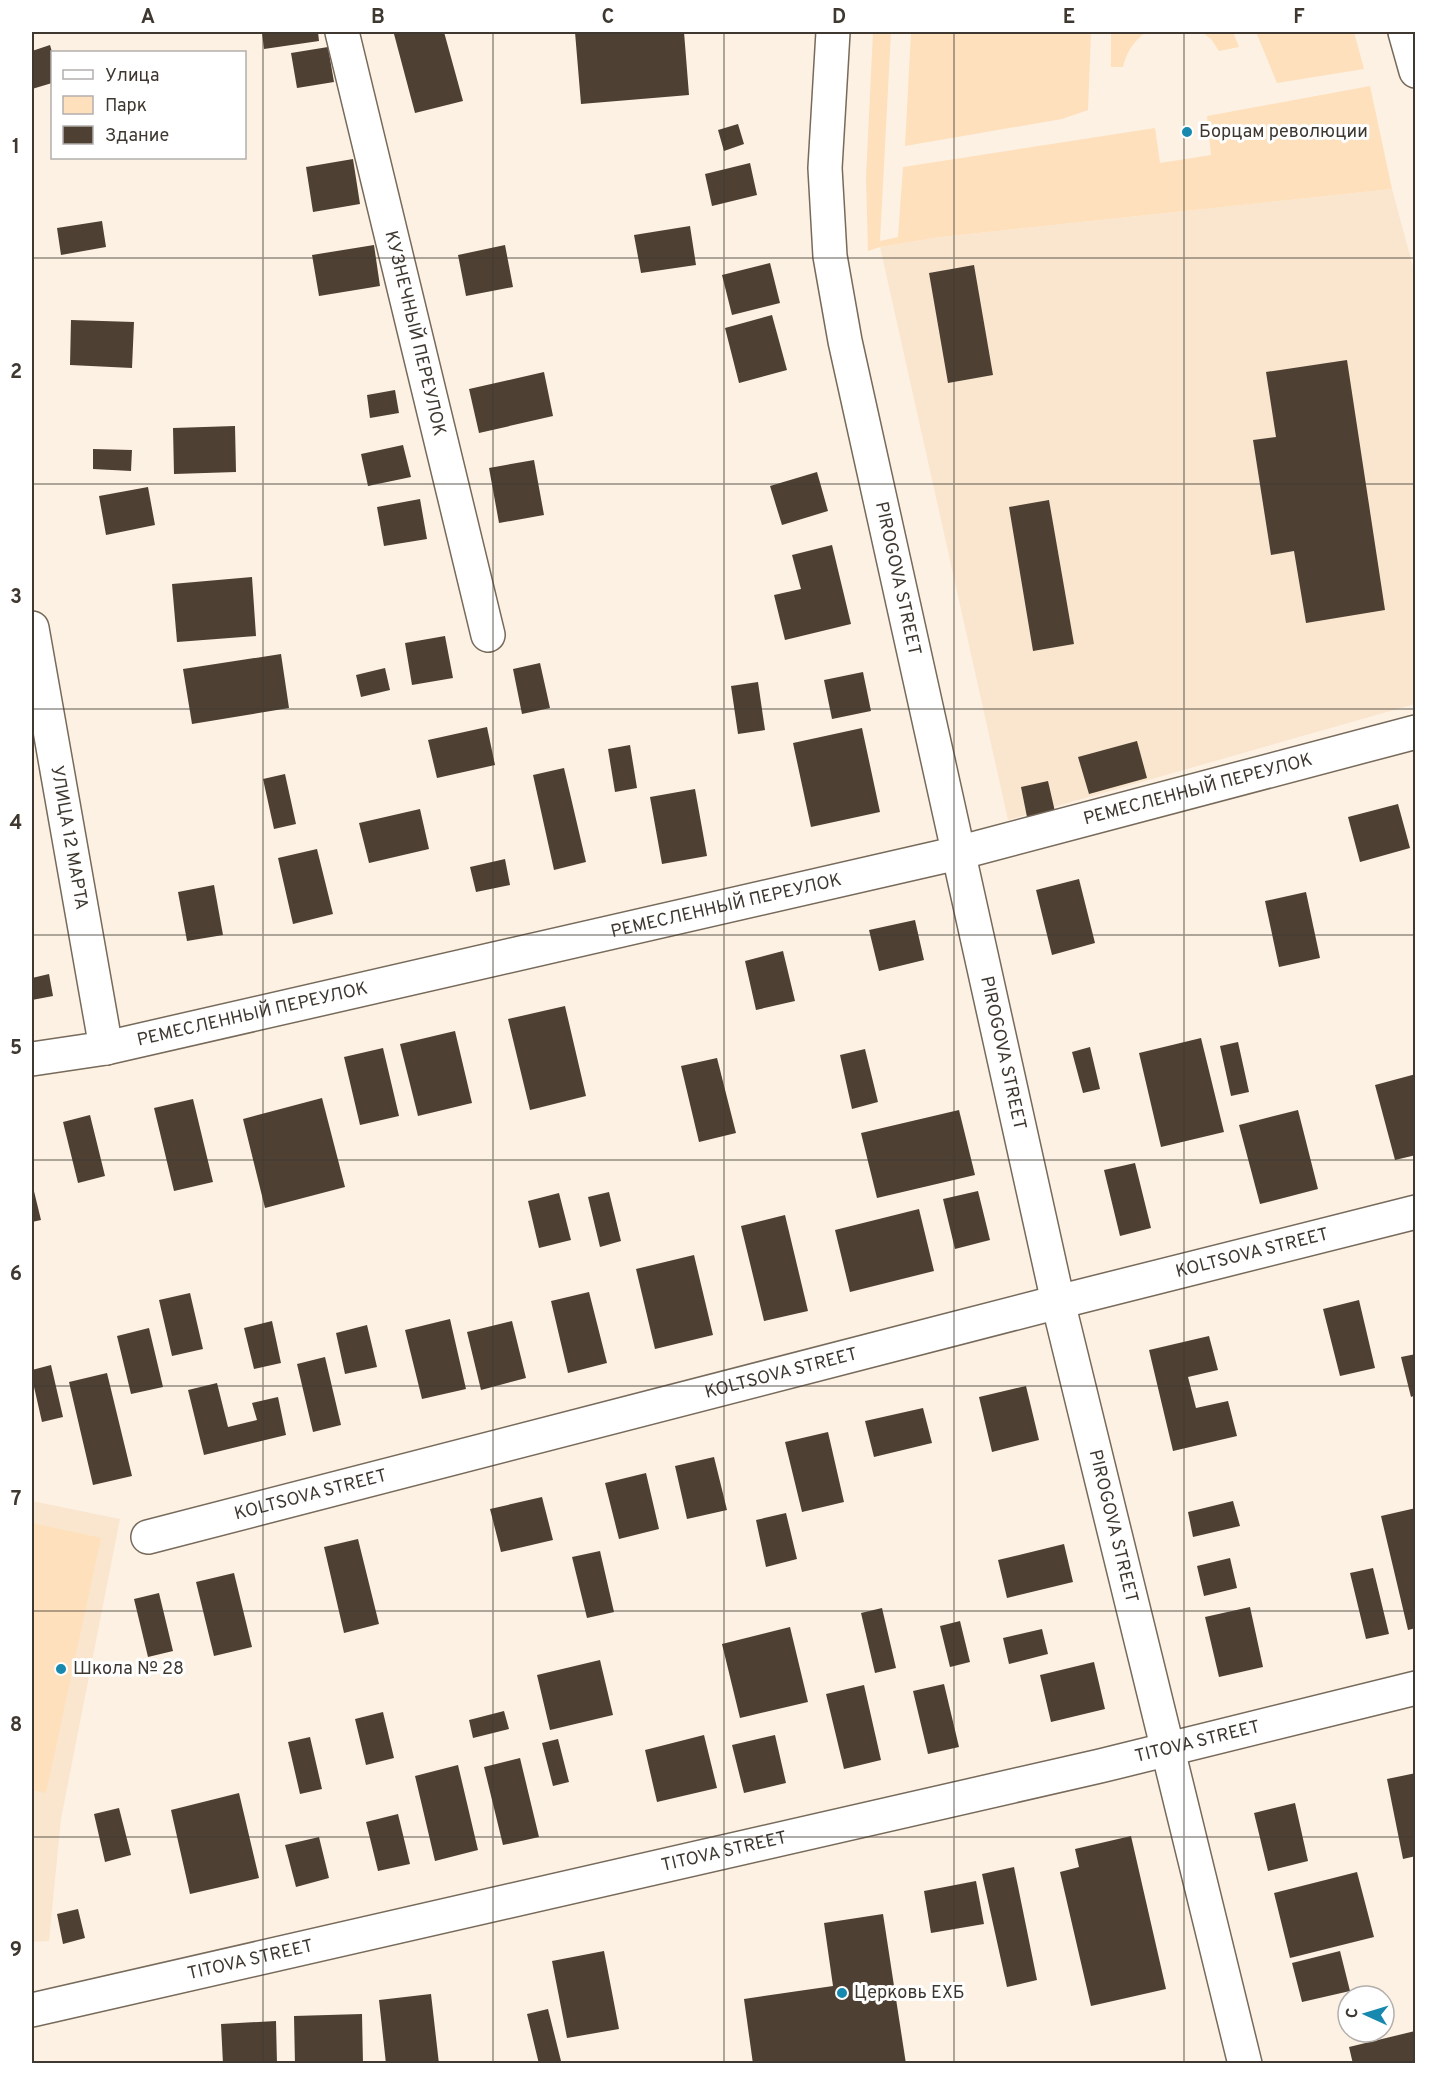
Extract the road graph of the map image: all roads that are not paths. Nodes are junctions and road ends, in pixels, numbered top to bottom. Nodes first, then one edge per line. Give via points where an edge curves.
1 (342, 32) edge
2 (833, 32) edge
3 (1406, 32) edge
4 (1416, 71) edge
5 (32, 628) edge
6 (488, 635) dead end
7 (1416, 732) edge
8 (958, 853) junction
9 (106, 1048) junction
10 (32, 1059) edge
11 (1416, 1212) edge
12 (1059, 1302) junction
13 (148, 1537) dead end
14 (1416, 1688) edge
15 (1167, 1748) junction
16 (32, 2010) edge
17 (1245, 2064) edge

1 - 6 street, КУЗНЕЧНЫЙ ПЕРЕУЛОК
2 - 8 street, PIROGOVA STREET via 825,168 830,256 845,341
3 - 4 street
5 - 9 street, УЛИЦА 12 МАРТА
7 - 8 street, РЕМЕСЛЕННЫЙ ПЕРЕУЛОК
8 - 9 street, РЕМЕСЛЕННЫЙ ПЕРЕУЛОК
8 - 12 street, PIROGOVA STREET
9 - 10 street, РЕМЕСЛЕННЫЙ ПЕРЕУЛОК
11 - 12 street, KOLTSOVA STREET
12 - 13 street, KOLTSOVA STREET
12 - 15 street, PIROGOVA STREET
14 - 15 street, TITOVA STREET
15 - 16 street, TITOVA STREET
15 - 17 street, PIROGOVA STREET

